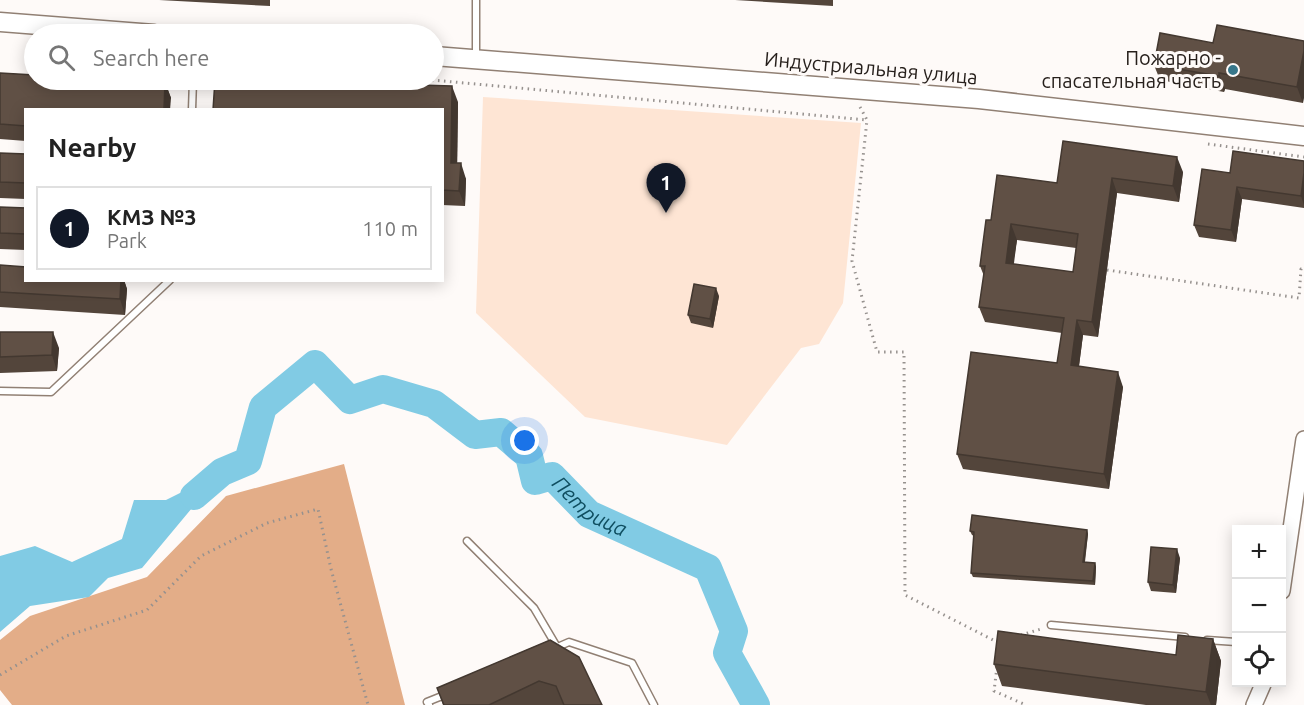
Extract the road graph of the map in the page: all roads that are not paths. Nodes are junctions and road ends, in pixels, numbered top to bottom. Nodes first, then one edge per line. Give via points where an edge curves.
1 (476, 0) edge
2 (0, 22) edge
3 (26, 24) edge
4 (444, 57) edge
5 (476, 59) junction
6 (193, 90) edge
7 (192, 108) edge
8 (1304, 136) edge
9 (168, 282) edge
10 (0, 391) edge
11 (1304, 439) edge
12 (1299, 505) edge
13 (467, 541) dead end
14 (1284, 579) edge
15 (1051, 625) road end
16 (1190, 638) edge
17 (1202, 639) edge
18 (1232, 642) edge
19 (557, 647) junction
20 (546, 652) edge
21 (1262, 687) edge
22 (449, 693) edge
23 (429, 705) edge
24 (654, 705) edge
25 (1254, 705) edge

1 - 5 lane
2 - 3 main road
4 - 5 main road, Индустриальная улица
5 - 8 main road, Индустриальная улица via 979,99
6 - 7 lane
9 - 10 lane via 51,392
11 - 12 street
12 - 14 street
13 - 19 lane via 534,608
15 - 16 lane
17 - 18 lane
19 - 20 lane
19 - 24 lane via 569,642 632,663
21 - 25 street
22 - 23 lane via 427,702

